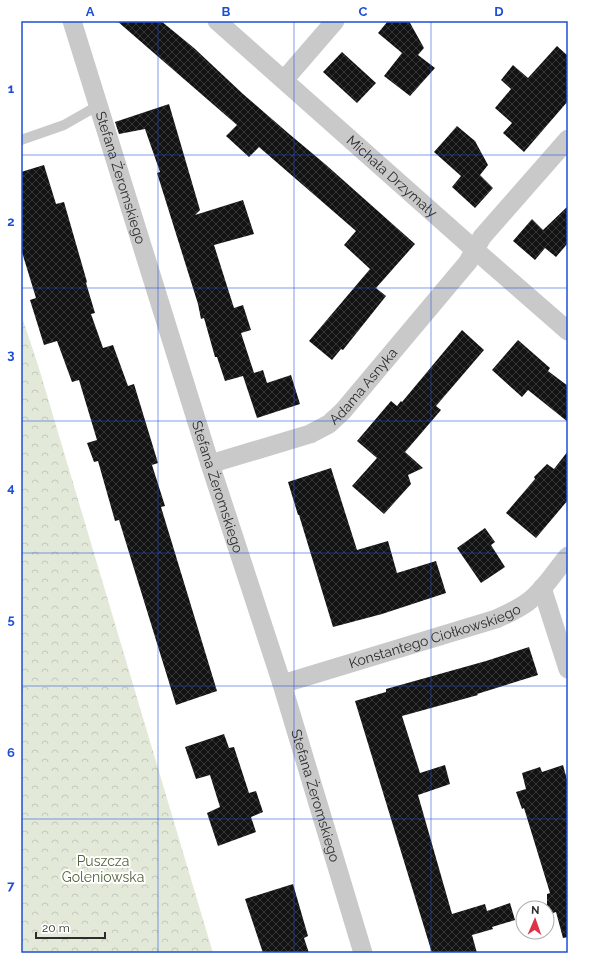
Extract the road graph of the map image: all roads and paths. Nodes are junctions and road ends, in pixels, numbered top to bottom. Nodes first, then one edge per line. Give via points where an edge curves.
1 (72, 21) edge
2 (217, 21) edge
3 (335, 21) edge
4 (284, 80) junction
5 (99, 105) junction
6 (568, 139) edge
7 (21, 140) edge
8 (475, 250) junction
9 (568, 331) edge
10 (210, 464) junction
11 (568, 556) edge
12 (542, 588) junction
13 (568, 669) edge
14 (282, 684) junction
15 (363, 953) edge

1 - 5 street, Stefana Żeromskiego
2 - 4 street, Michała Drzymały
3 - 4 street
4 - 8 street, Michała Drzymały
5 - 7 lane via 64,125
5 - 10 street, Stefana Żeromskiego
6 - 8 street, Adama Asnyka via 482,237
8 - 9 street, Michała Drzymały
8 - 10 street, Adama Asnyka via 468,262 343,411 329,424 310,434
10 - 14 street, Stefana Żeromskiego
11 - 12 street, Konstantego Ciołkowskiego
12 - 13 street
12 - 14 street, Konstantego Ciołkowskiego via 529,601 496,619
14 - 15 street, Stefana Żeromskiego

